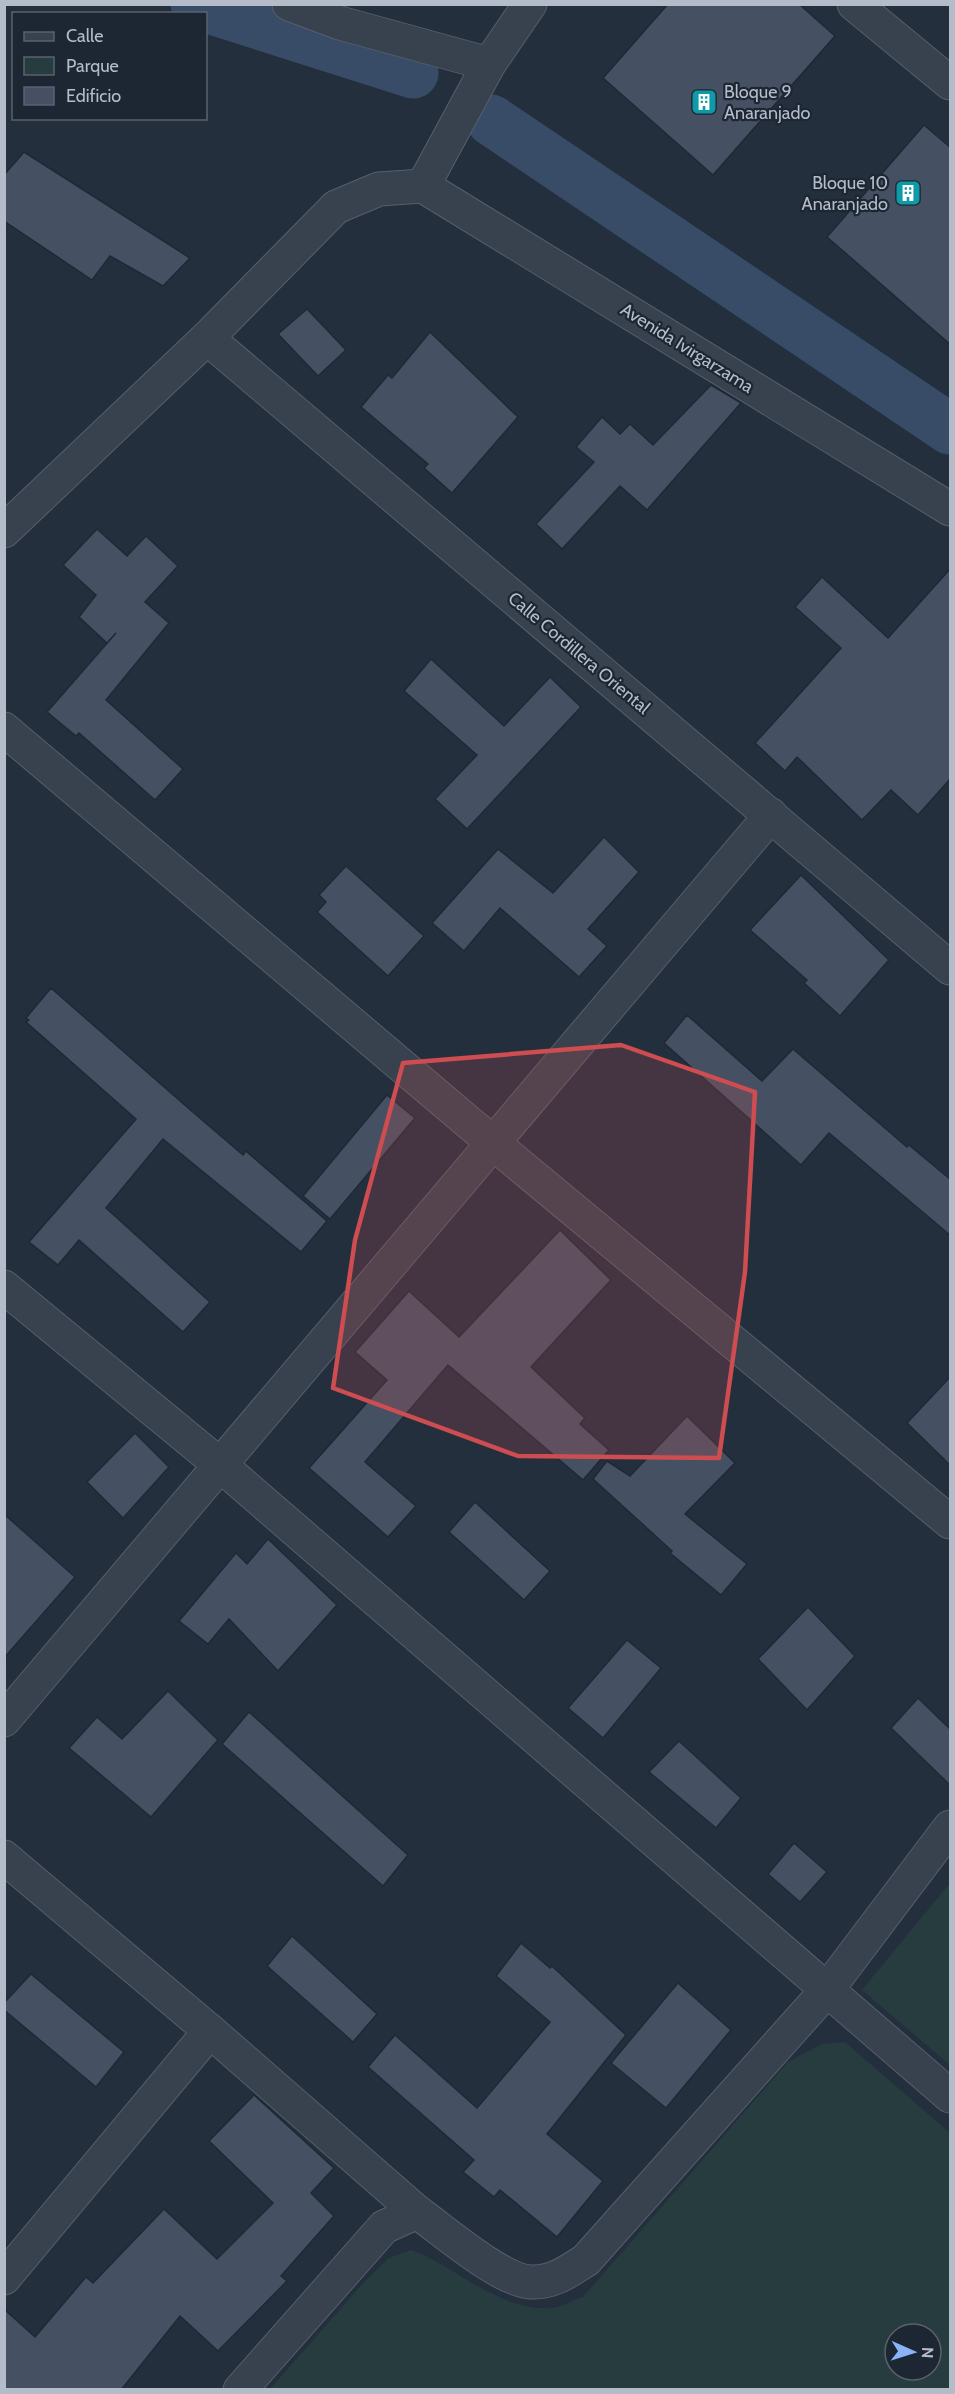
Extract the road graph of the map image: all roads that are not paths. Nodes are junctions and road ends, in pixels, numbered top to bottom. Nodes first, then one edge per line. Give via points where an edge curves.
1 (289, 4) edge
2 (530, 4) edge
3 (854, 4) edge
4 (489, 64) junction
5 (951, 83) edge
6 (423, 186) junction
7 (207, 338) junction
8 (951, 509) edge
9 (4, 531) edge
10 (4, 729) edge
11 (771, 815) junction
12 (951, 968) edge
13 (493, 1143) junction
14 (4, 1287) edge
15 (219, 1464) junction
16 (951, 1522) edge
17 (4, 1719) edge
18 (949, 1831) edge
19 (4, 1857) edge
20 (827, 1990) junction
21 (210, 2031) junction
22 (951, 2096) edge
23 (417, 2212) junction
24 (4, 2278) edge
25 (240, 2390) edge

1 - 4 street via 340,23
2 - 4 street
3 - 5 street
4 - 6 street
6 - 7 street via 379,189 336,207
6 - 8 street, Avenida Ivirgarzama
7 - 9 street
7 - 11 street, Calle Cordillera Oriental
10 - 13 street
11 - 12 street, Calle Cordillera Oriental
11 - 13 street
13 - 15 street
13 - 16 street
14 - 15 street
15 - 17 street
15 - 20 street
18 - 20 street
19 - 21 street
20 - 22 street
20 - 23 street via 586,2260 557,2279 530,2283 499,2271
21 - 23 street
21 - 24 street
23 - 25 street via 384,2227

